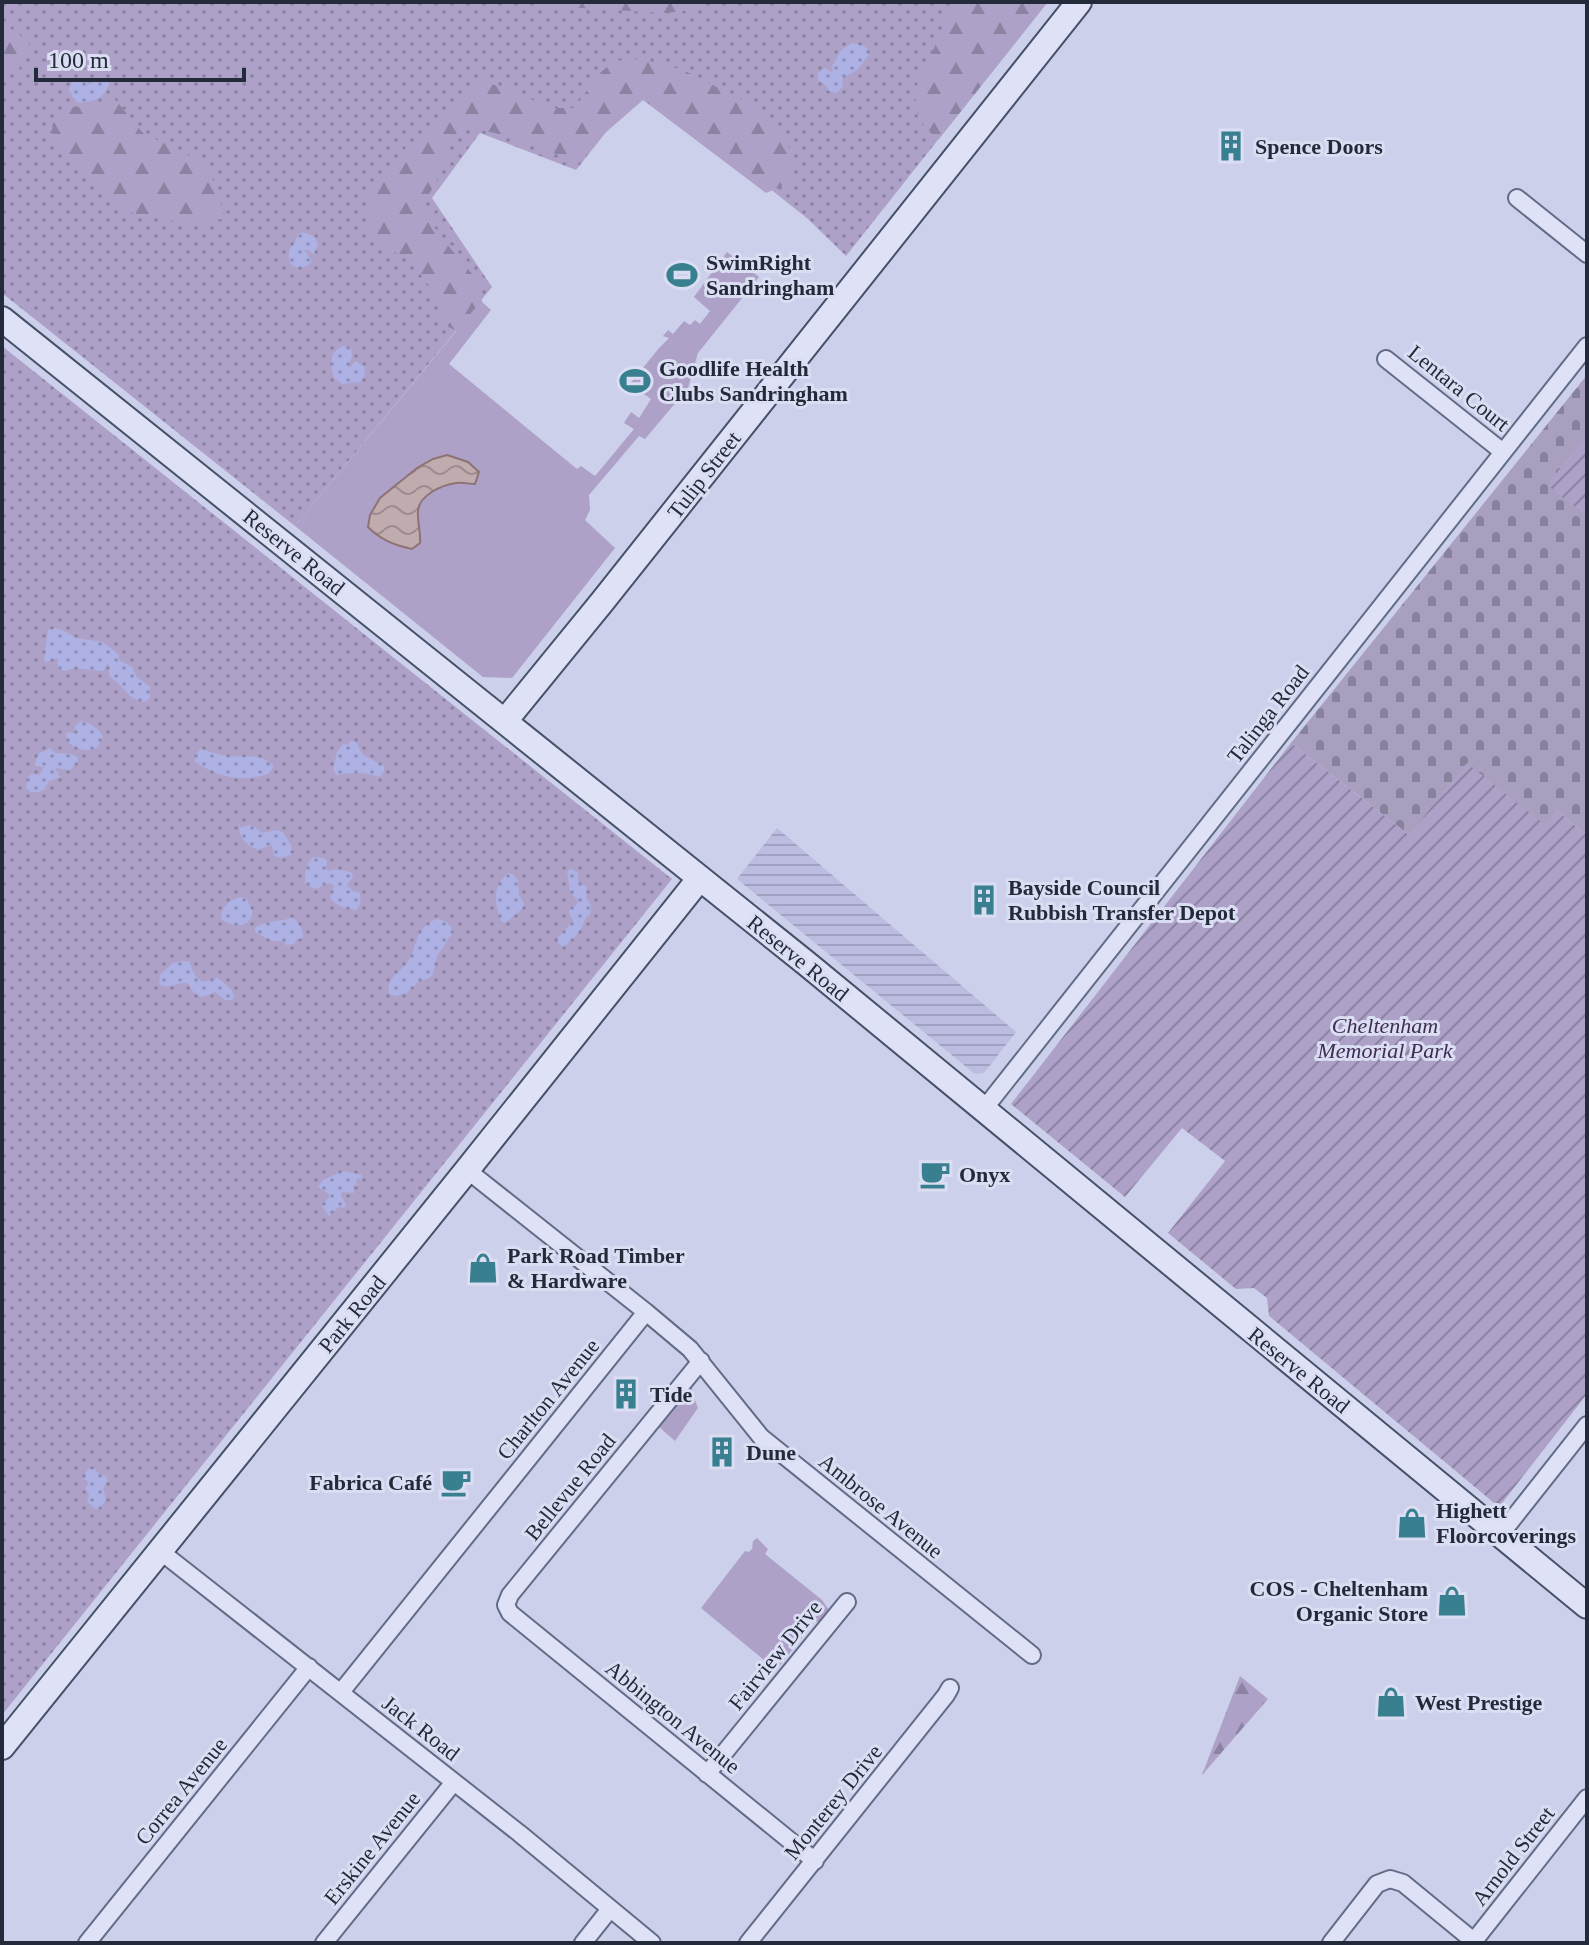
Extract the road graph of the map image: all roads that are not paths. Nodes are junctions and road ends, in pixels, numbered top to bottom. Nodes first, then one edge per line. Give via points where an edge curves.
1 (1079, 2) edge
2 (1517, 198) dead end
3 (1587, 254) edge
4 (2, 319) edge
5 (1587, 346) edge
6 (1386, 359) dead end
7 (1503, 452) junction
8 (505, 721) junction
9 (700, 878) junction
10 (984, 1109) junction
11 (467, 1170) junction
12 (646, 1312) junction
13 (701, 1361) junction
14 (1587, 1425) edge
15 (1500, 1535) junction
16 (160, 1551) junction
17 (847, 1602) dead end
18 (506, 1605) joint
19 (1587, 1606) edge
20 (1032, 1655) dead end
21 (309, 1667) junction
22 (950, 1688) dead end
23 (341, 1692) junction
24 (2, 1747) edge
25 (707, 1774) junction
26 (454, 1782) junction
27 (1587, 1798) edge
28 (815, 1861) junction
29 (610, 1909) junction
30 (1475, 1942) edge
31 (87, 1943) edge
32 (324, 1943) edge
33 (583, 1943) edge
34 (652, 1943) edge
35 (748, 1943) edge
36 (1331, 1943) edge

1 - 8 street, Tulip Street
2 - 3 street
4 - 8 street, Reserve Road
5 - 7 street, Talinga Road
6 - 7 street, Lentara Court
7 - 10 street, Talinga Road
8 - 9 street, Reserve Road
9 - 10 street, Reserve Road
9 - 11 street, Park Road
10 - 15 street, Reserve Road
11 - 12 street
11 - 16 street, Park Road
12 - 13 street, Ambrose Avenue
12 - 23 street, Charlton Avenue
13 - 18 street, Bellevue Road
13 - 20 street, Ambrose Avenue via 761,1437
14 - 15 street
15 - 19 street, Reserve Road
16 - 21 street, Jack Road
16 - 24 street, Park Road
17 - 25 street, Fairview Drive
18 - 25 street, Abbington Avenue via 511,1615
21 - 23 street, Jack Road
21 - 31 street, Correa Avenue
22 - 28 street, Monterey Drive
23 - 26 street, Jack Road
25 - 28 street, Abbington Avenue
26 - 29 street, Jack Road
26 - 32 street, Erskine Avenue
27 - 30 street, Arnold Street
28 - 35 street, Monterey Drive
29 - 33 street
29 - 34 street, Jack Road
30 - 36 street via 1400,1881 1390,1879 1377,1884

